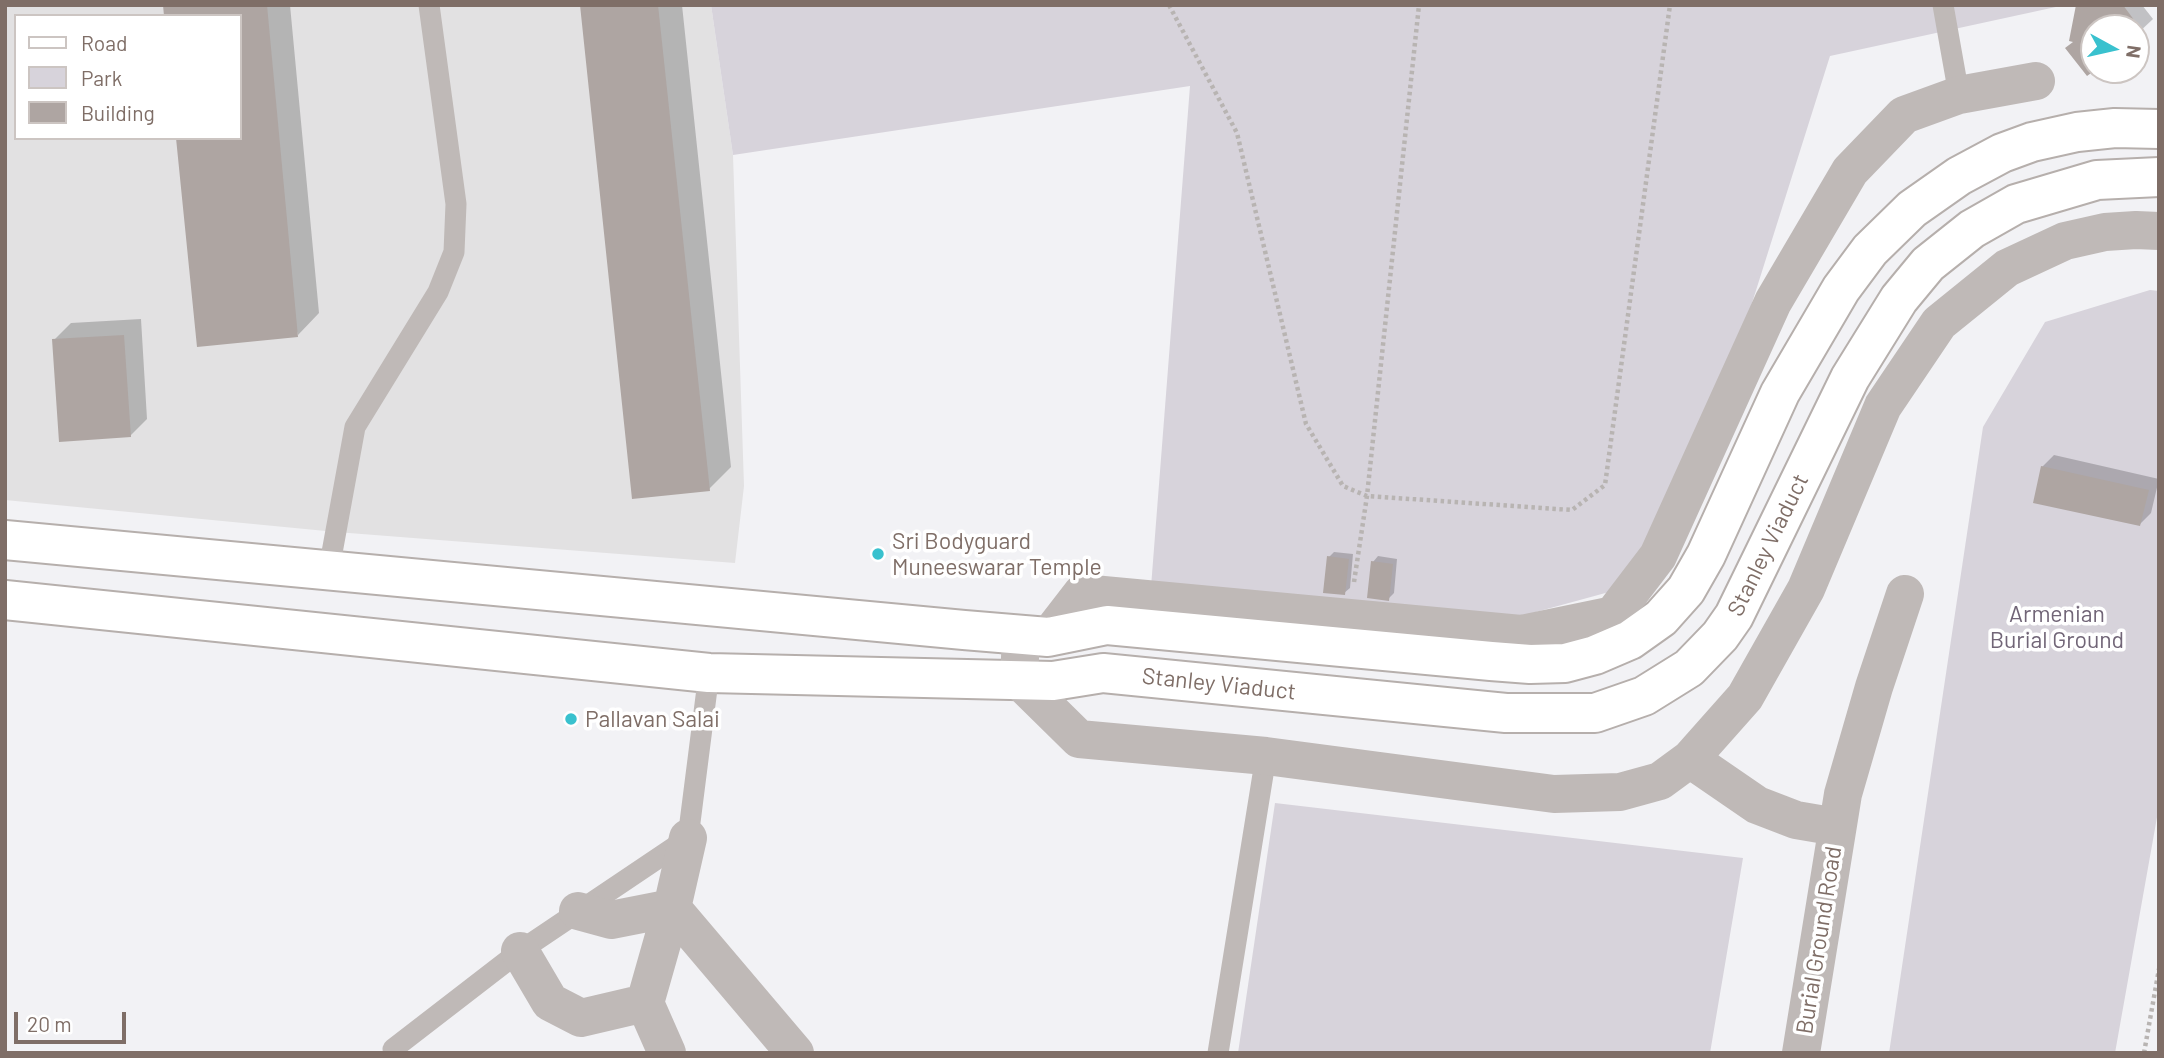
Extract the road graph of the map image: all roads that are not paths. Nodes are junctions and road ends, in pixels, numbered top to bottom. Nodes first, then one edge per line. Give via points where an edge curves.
1 (429, 5) edge
2 (1943, 5) edge
3 (2036, 81) dead end
4 (1959, 96) junction
5 (2159, 129) edge
6 (2159, 177) edge
7 (2159, 231) edge
8 (5, 540) edge
9 (329, 569) junction
10 (1906, 594) dead end
11 (5, 600) edge
12 (1035, 636) junction
13 (709, 673) junction
14 (1019, 680) junction
15 (1266, 756) junction
16 (1690, 759) junction
17 (1837, 827) junction
18 (688, 838) junction
19 (672, 908) junction
20 (578, 911) junction
21 (520, 951) junction
22 (645, 1003) junction
23 (395, 1053) edge
24 (667, 1053) edge
25 (795, 1053) edge
26 (1218, 1053) edge
27 (1801, 1053) edge

1 - 9 lane via 456,204 454,252 438,292 355,428
2 - 4 lane
3 - 4 street
4 - 12 street via 1904,115 1850,171 1773,302 1658,556 1613,615 1521,634 1082,593
5 - 12 main road, Stanley Viaduct via 2115,128 2032,142 1959,176 1912,209 1870,250 1828,311 1780,393 1686,590 1661,618 1630,640 1565,663 1530,664 1107,625
6 - 14 main road, Stanley Viaduct via 2096,180 2016,204 1972,229 1928,264 1899,299 1850,378 1734,616 1689,668 1644,695 1595,713 1506,713 1103,673 1053,681
7 - 16 street via 2105,232 2065,241 2007,268 1939,323 1883,406 1793,613 1745,697
8 - 9 main road
9 - 12 main road
10 - 17 street, Burial Ground Road via 1853,755
11 - 13 main road
12 - 14 street
13 - 14 main road
13 - 18 lane
14 - 15 street via 1079,739
15 - 16 street via 1554,794 1620,792 1660,781
15 - 26 lane
16 - 17 street via 1757,805 1796,820
17 - 27 street, Burial Ground Road
18 - 19 street
18 - 20 lane
19 - 20 street via 611,920
19 - 22 street
19 - 25 street
20 - 21 lane
21 - 22 street via 550,1002 581,1018
21 - 23 lane via 393,1049
22 - 24 street

